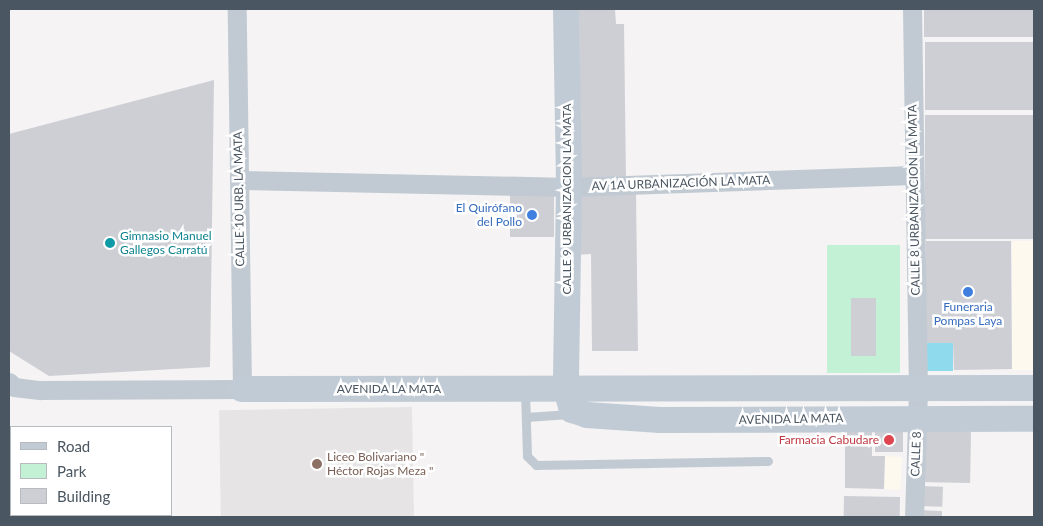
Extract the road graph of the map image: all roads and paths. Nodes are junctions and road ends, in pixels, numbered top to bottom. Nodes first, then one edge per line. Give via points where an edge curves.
1 (237, 9) edge
2 (566, 9) edge
3 (912, 9) edge
4 (913, 175) junction
5 (239, 180) junction
6 (569, 187) junction
7 (9, 382) edge
8 (1034, 388) edge
9 (242, 389) junction
10 (526, 389) junction
11 (566, 389) junction
12 (918, 390) junction
13 (577, 414) junction
14 (526, 417) junction
15 (1034, 419) edge
16 (918, 420) junction
17 (768, 461) dead end
18 (914, 517) edge

1 - 5 street, CALLE 10 URB. LA MATA
2 - 6 street, CALLE 9 URBANIZACION LA MATA
3 - 4 street, CALLE 8 URBANIZACION LA MATA
4 - 6 street, AV 1A URBANIZACIÓN LA MATA
4 - 12 street, CALLE 8 URBANIZACION LA MATA
5 - 6 street, AV 1A URBANIZACIÓN LA MATA
5 - 9 street, CALLE 10 URB. LA MATA
6 - 11 street, CALLE 9 URBANIZACION LA MATA
7 - 9 street via 14,386 40,390
8 - 12 street, AVENIDA LA MATA
9 - 10 street, AVENIDA LA MATA
10 - 11 street, AVENIDA LA MATA
10 - 14 lane
11 - 12 street, AVENIDA LA MATA
11 - 13 street via 568,404
12 - 16 street, CALLE 8
13 - 14 lane
13 - 16 street, AVENIDA LA MATA via 660,420
14 - 17 lane via 527,456 536,465
15 - 16 street, AVENIDA LA MATA
16 - 18 street, CALLE 8

